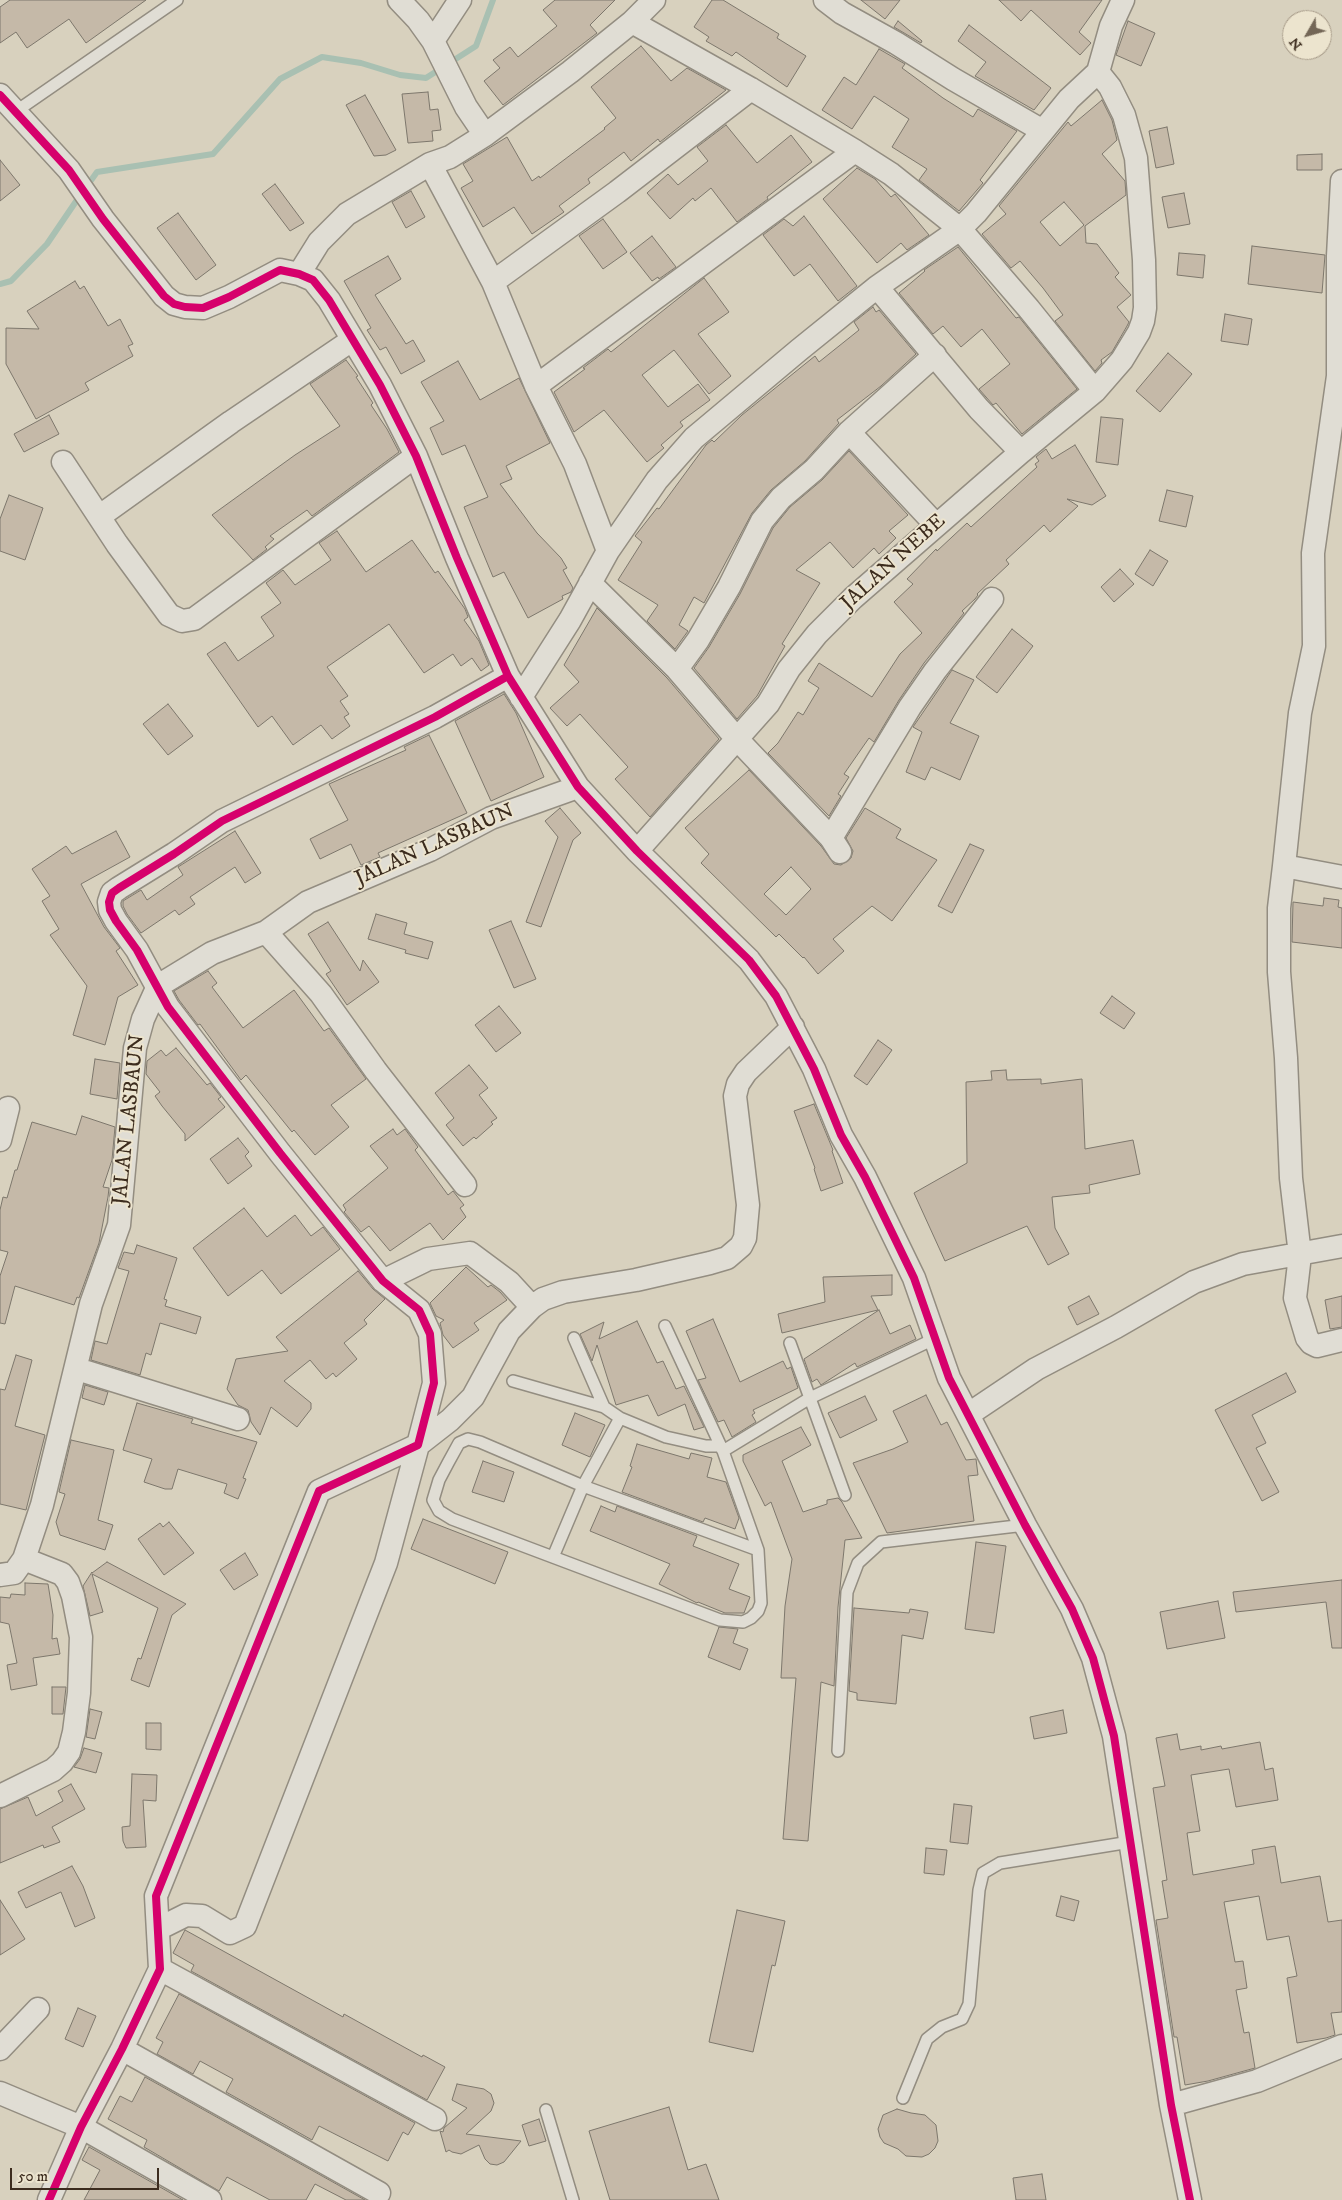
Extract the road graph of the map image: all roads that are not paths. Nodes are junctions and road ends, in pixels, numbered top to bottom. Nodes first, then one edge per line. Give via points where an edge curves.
1 (177, 0) edge
2 (399, 0) edge
3 (460, 0) edge
4 (654, 0) edge
5 (825, 0) edge
6 (1123, 0) edge
7 (632, 22) junction
8 (438, 50) junction
9 (1098, 72) junction
10 (751, 89) junction
11 (0, 95) edge
12 (15, 112) junction
13 (1043, 131) junction
14 (485, 135) junction
15 (855, 151) junction
16 (430, 164) junction
17 (1342, 181) edge
18 (960, 229) junction
19 (299, 274) junction
20 (493, 282) junction
21 (878, 287) junction
22 (352, 340) junction
23 (935, 355) junction
24 (536, 386) junction
25 (1095, 391) junction
26 (849, 432) junction
27 (1021, 452) junction
28 (416, 456) junction
29 (63, 462) dead end
30 (100, 516) junction
31 (936, 525) junction
32 (608, 550) junction
33 (590, 583) junction
34 (992, 599) dead end
35 (677, 669) junction
36 (508, 676) junction
37 (520, 697) junction
38 (737, 739) junction
39 (578, 787) junction
40 (637, 851) junction
41 (1284, 866) junction
42 (1342, 877) edge
43 (266, 932) junction
44 (158, 986) junction
45 (793, 1027) junction
46 (8, 1108) dead end
47 (0, 1140) edge
48 (465, 1185) dead end
49 (1342, 1246) edge
50 (1300, 1255) junction
51 (384, 1281) junction
52 (532, 1306) junction
53 (665, 1326) dead end
54 (574, 1338) dead end
55 (934, 1339) junction
56 (1342, 1340) edge
57 (790, 1343) dead end
58 (77, 1369) junction
59 (513, 1381) dead end
60 (810, 1398) junction
61 (604, 1407) junction
62 (969, 1414) junction
63 (620, 1418) junction
64 (238, 1419) dead end
65 (418, 1445) junction
66 (723, 1451) junction
67 (583, 1486) junction
68 (845, 1495) dead end
69 (1026, 1525) junction
70 (758, 1550) junction
71 (553, 1556) junction
72 (24, 1559) junction
73 (0, 1575) edge
74 (838, 1751) dead end
75 (0, 1796) edge
76 (1130, 1842) junction
77 (158, 1929) junction
78 (160, 1969) junction
79 (38, 2009) dead end
80 (1342, 2046) edge
81 (0, 2049) edge
82 (122, 2049) junction
83 (0, 2093) edge
84 (904, 2098) dead end
85 (1171, 2105) junction
86 (546, 2110) dead end
87 (435, 2119) dead end
88 (81, 2127) junction
89 (379, 2193) dead end
90 (49, 2200) edge
91 (210, 2200) edge
92 (573, 2200) edge
93 (1190, 2200) edge

1 - 12 lane
2 - 8 street via 418,20
3 - 8 street
4 - 7 street
5 - 13 street via 953,80
6 - 9 street via 1111,26
7 - 10 street
7 - 14 street
8 - 14 street via 466,107
9 - 13 street via 1069,99
9 - 25 street, JALAN NEBE via 1110,87 1124,115 1136,158 1145,308 1139,332 1122,360
10 - 15 street
10 - 20 street
11 - 12 street
12 - 19 street via 70,170 103,219 164,296 174,304 203,308 280,270
13 - 18 street
14 - 16 street via 450,157
15 - 18 street via 891,174
15 - 24 street
16 - 19 street via 347,214 319,242
16 - 20 street
17 - 41 street via 1338,376 1313,553 1314,646 1300,713
18 - 21 street
18 - 25 street
19 - 22 street via 313,280 329,300
20 - 24 street
21 - 23 street
21 - 32 street via 694,438 656,480
22 - 28 street via 380,385
22 - 30 street
23 - 26 street
23 - 27 street via 979,409
24 - 32 street via 575,464
25 - 27 street, JALAN NEBE
26 - 31 street
26 - 35 street via 762,521 729,587
27 - 31 street, JALAN NEBE
28 - 30 street via 194,619 182,621 170,615
28 - 36 street
29 - 30 street
31 - 38 street, JALAN NEBE via 817,634 789,669 768,704
32 - 33 street
33 - 35 street
33 - 37 street
34 - 38 street via 934,671 910,707 836,845
35 - 38 street
36 - 37 street
36 - 44 street via 434,717 222,821 112,893 110,910
37 - 39 street
38 - 40 street, JALAN NEBE
39 - 40 street
39 - 43 street, JALAN LASBAUN via 491,818 430,850 308,902
40 - 45 street via 749,960 776,996
41 - 42 street
41 - 50 street via 1279,908 1279,972 1291,1178
43 - 44 street, JALAN LASBAUN via 212,953
43 - 48 street via 321,994
44 - 51 street via 168,1007
44 - 58 street, JALAN LASBAUN via 142,1019 135,1048 119,1225 92,1304
45 - 52 street via 746,1072 738,1084 735,1096 748,1205 745,1238 736,1252 727,1258 645,1278 563,1292
45 - 55 street via 840,1135 914,1278
46 - 47 street
49 - 50 street
50 - 56 street via 1295,1298 1307,1338 1317,1346
50 - 62 street via 1244,1264 1194,1282 1116,1328 1036,1369
51 - 52 street via 428,1259 470,1253 509,1282
51 - 65 street via 419,1310 430,1334 434,1383
52 - 65 street via 509,1331 473,1397
53 - 66 lane
54 - 61 lane
55 - 60 lane
55 - 62 street via 949,1378
57 - 60 lane
58 - 64 street
58 - 72 street, JALAN LASBAUN via 42,1505
59 - 61 lane
60 - 66 lane
60 - 68 lane
61 - 63 lane
62 - 69 street
63 - 66 lane via 666,1437 720,1446
63 - 67 lane
65 - 77 street via 319,1491 156,1896
65 - 77 street via 386,1563 245,1926 230,1932 202,1916 186,1915
66 - 70 lane
67 - 70 lane
67 - 71 lane
67 - 71 lane via 468,1439 459,1443 439,1480 434,1500 439,1511 452,1519
69 - 74 lane via 881,1542 858,1563 847,1592
69 - 76 street via 1072,1609 1093,1658 1114,1736
70 - 71 lane via 761,1603 758,1611 743,1622 720,1620
72 - 73 street via 14,1573
72 - 75 street via 62,1574 68,1582 81,1637 79,1693 72,1738 62,1762 53,1770
76 - 84 lane via 1000,1863 983,1873 969,2004 962,2019 927,2039
76 - 85 street
77 - 78 street
78 - 82 street
78 - 87 street
79 - 81 street
80 - 85 street via 1257,2081
82 - 88 street
82 - 89 street
83 - 88 street
85 - 93 street
86 - 92 lane
88 - 90 street
88 - 91 street

